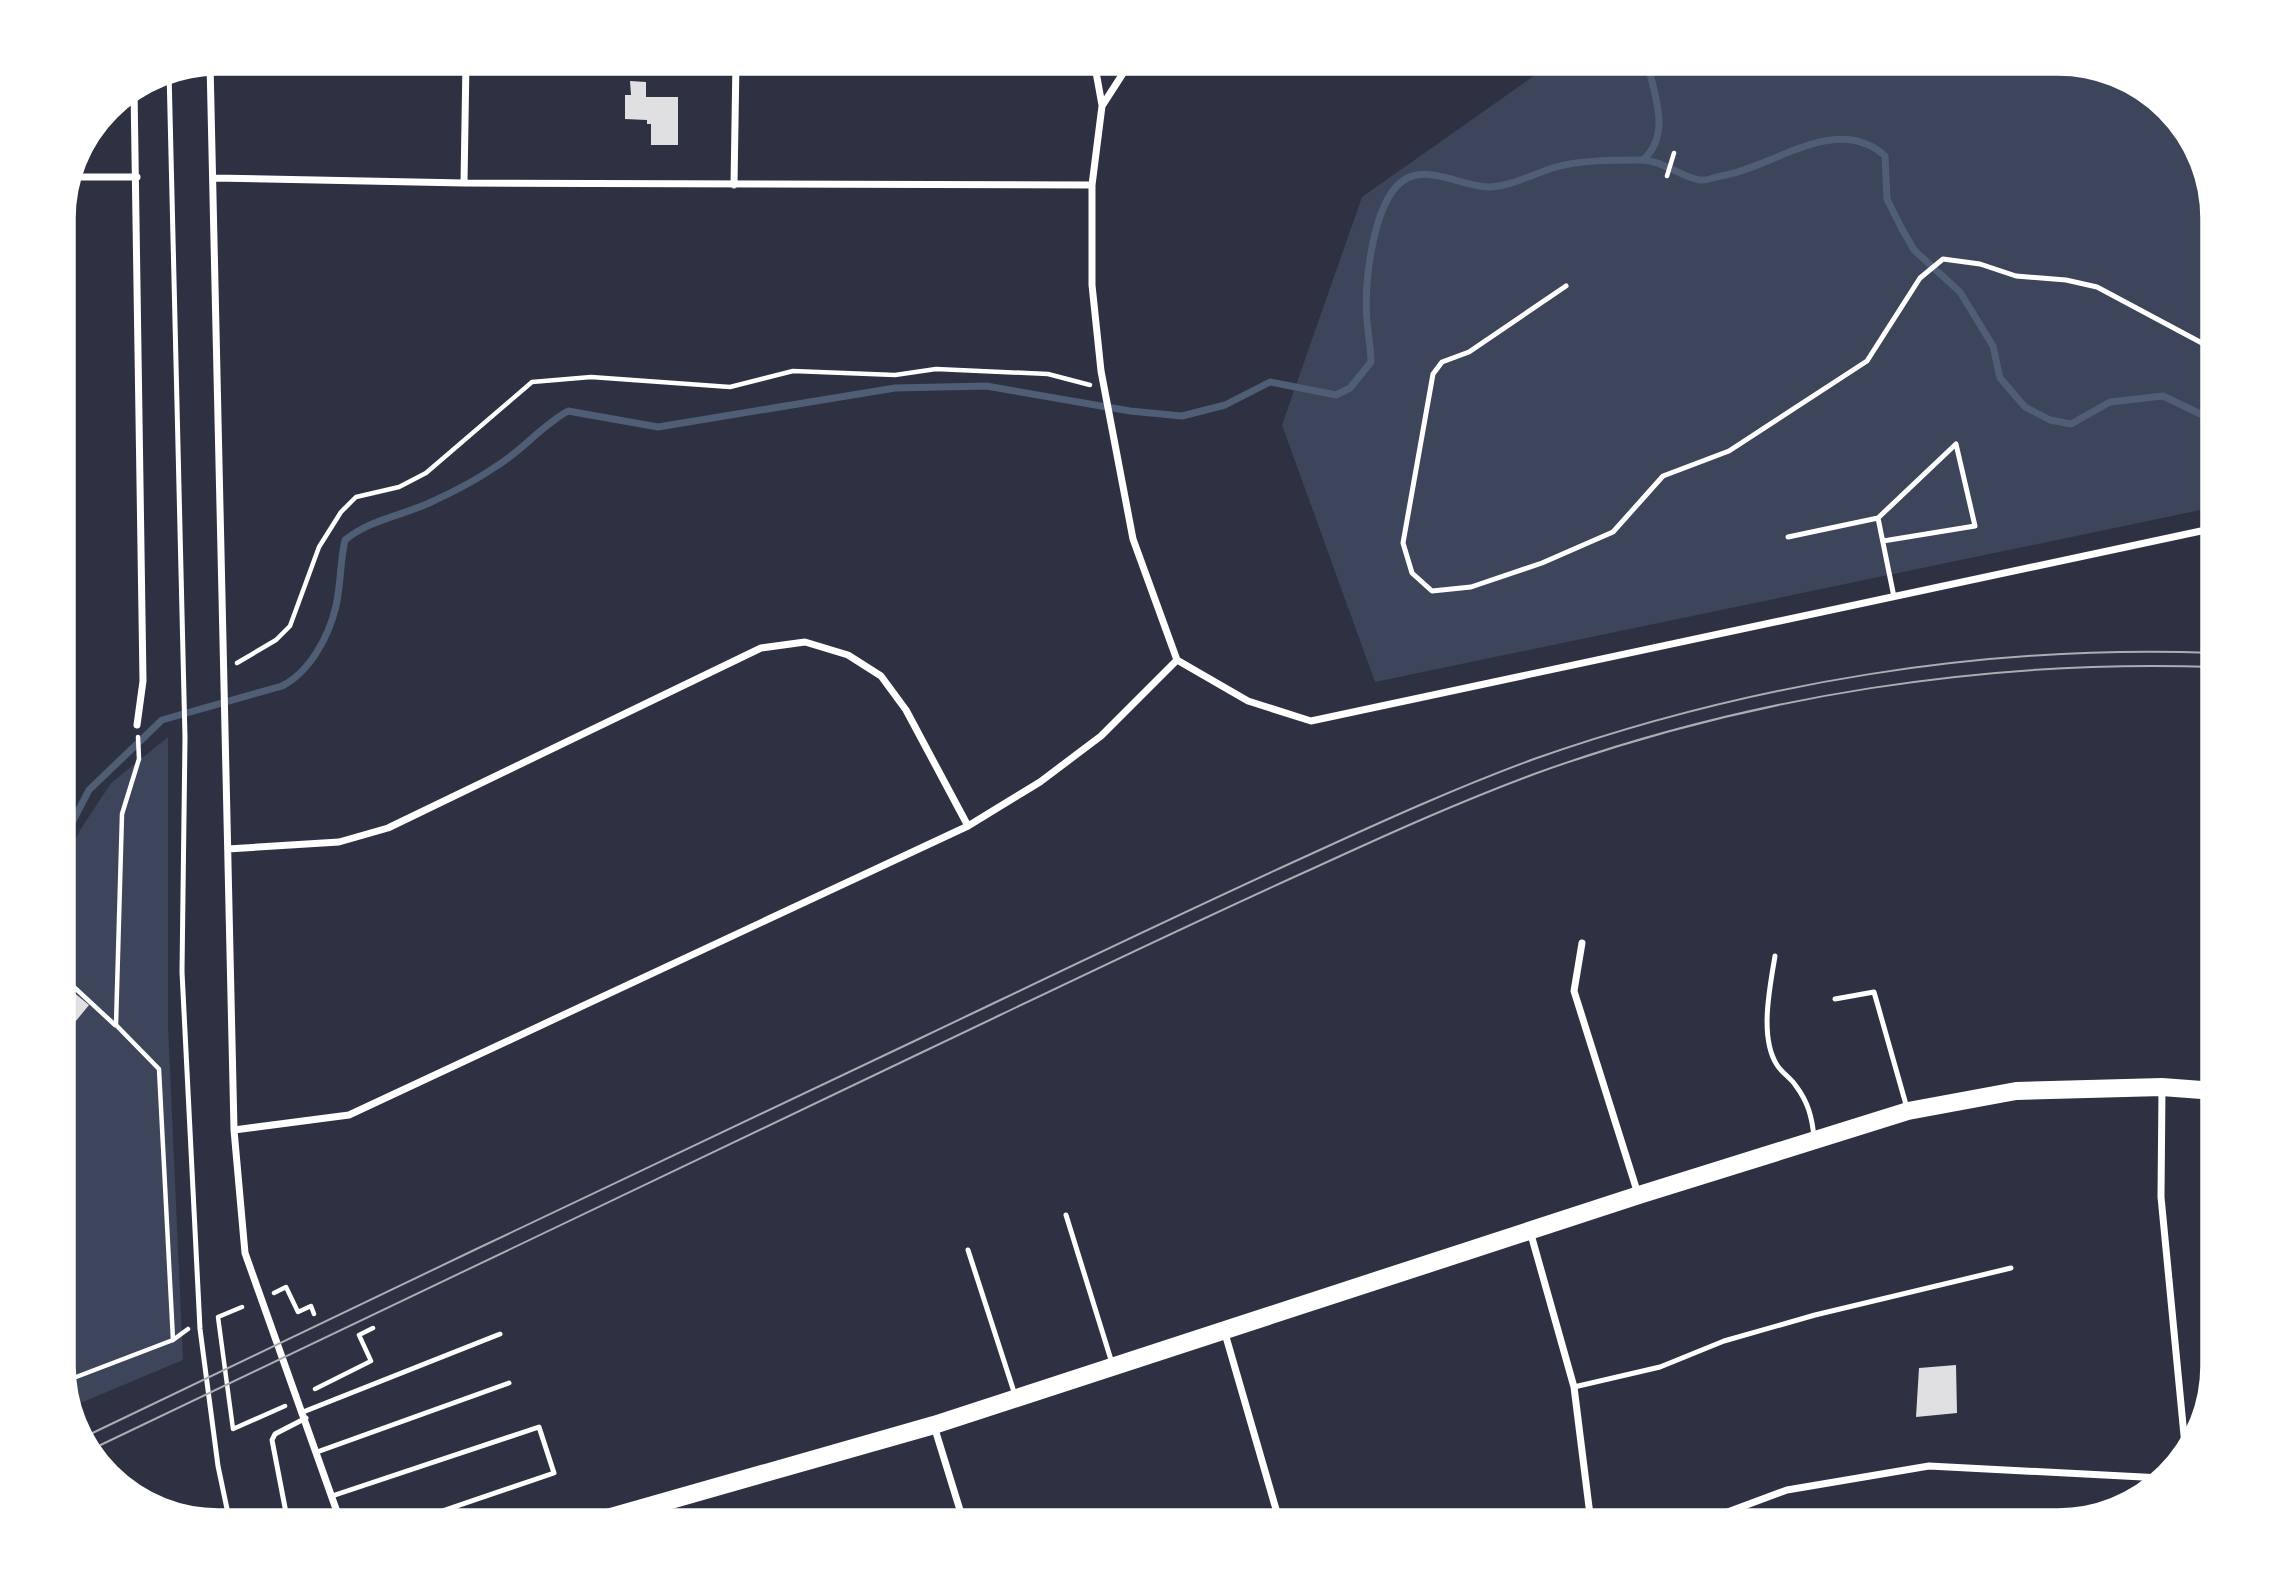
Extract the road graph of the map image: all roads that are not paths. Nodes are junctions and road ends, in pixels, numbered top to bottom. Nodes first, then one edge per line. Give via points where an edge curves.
1 (210, 74) edge
2 (466, 74) edge
3 (736, 74) edge
4 (1096, 74) edge
5 (1123, 74) edge
6 (169, 82) edge
7 (134, 100) edge
8 (1102, 106) junction
9 (79, 177) edge
10 (137, 177) junction
11 (213, 178) junction
12 (464, 183) junction
13 (734, 185) junction
14 (1092, 185) junction
15 (1566, 286) dead end
16 (2202, 343) edge
17 (1878, 518) junction
18 (2202, 531) edge
19 (1788, 537) dead end
20 (1883, 541) junction
21 (1894, 597) junction
22 (1177, 660) junction
23 (137, 725) road end
24 (968, 826) junction
25 (228, 849) junction
26 (1582, 943) dead end
27 (1775, 956) dead end
28 (1835, 999) dead end
29 (2162, 1087) junction
30 (2202, 1090) edge
31 (1908, 1111) junction
32 (233, 1130) junction
33 (1815, 1140) junction
34 (1639, 1195) junction
35 (1066, 1214) dead end
36 (1530, 1231) junction
37 (968, 1250) dead end
38 (2011, 1268) dead end
39 (1223, 1329) junction
40 (500, 1334) dead end
41 (1113, 1366) junction
42 (509, 1383) dead end
43 (1574, 1387) junction
44 (1016, 1398) junction
45 (304, 1415) junction
46 (934, 1425) junction
47 (2184, 1437) edge
48 (317, 1452) junction
49 (2150, 1477) edge
50 (332, 1496) junction
51 (227, 1510) edge
52 (285, 1510) edge
53 (337, 1510) edge
54 (446, 1510) edge
55 (636, 1510) edge
56 (960, 1510) edge
57 (1276, 1510) edge
58 (1589, 1510) edge
59 (1733, 1510) edge

1 - 11 street
2 - 12 street
3 - 13 street
4 - 8 street
5 - 8 street
6 - 51 lane via 185,738 182,972 200,1329
7 - 10 street
8 - 14 street
9 - 10 street
10 - 23 street via 143,681
11 - 12 street
11 - 25 street
12 - 13 street
13 - 14 street
14 - 22 street via 1092,285 1104,389 1133,539
15 - 16 lane via 1469,352 1442,362 1433,374 1403,543 1412,573 1432,591 1471,587 1613,532 1663,476 1729,451 1867,361 1920,278 1943,259 1980,264 2016,276 2098,287
17 - 19 lane
17 - 20 lane
17 - 20 lane via 1956,444 1975,526
18 - 21 street
20 - 21 lane
21 - 22 street via 1311,721 1248,701
22 - 24 street via 1101,736 1040,782
24 - 25 street via 906,710 881,677 848,656 805,642 761,648 388,828 339,842
24 - 32 street via 349,1115
25 - 32 street
26 - 34 street via 1574,991
27 - 33 lane via 1767,1008 1771,1044 1776,1064 1796,1085 1811,1112
28 - 31 lane via 1874,992
29 - 30 main road
29 - 31 main road via 2016,1091
29 - 47 street via 2161,1197
31 - 33 main road
32 - 45 street via 246,1253
33 - 34 main road
34 - 36 main road
35 - 41 lane
36 - 39 main road
36 - 43 street
37 - 44 lane
38 - 43 lane via 1815,1315 1724,1341 1660,1367
39 - 41 main road
39 - 57 street
40 - 45 lane
41 - 44 main road
42 - 48 lane
43 - 58 street
44 - 46 main road
45 - 48 street
45 - 52 lane via 272,1440
46 - 55 main road
46 - 56 street
48 - 50 street
49 - 59 street via 1928,1466 1787,1490
50 - 53 street
50 - 54 lane via 539,1427 554,1474

